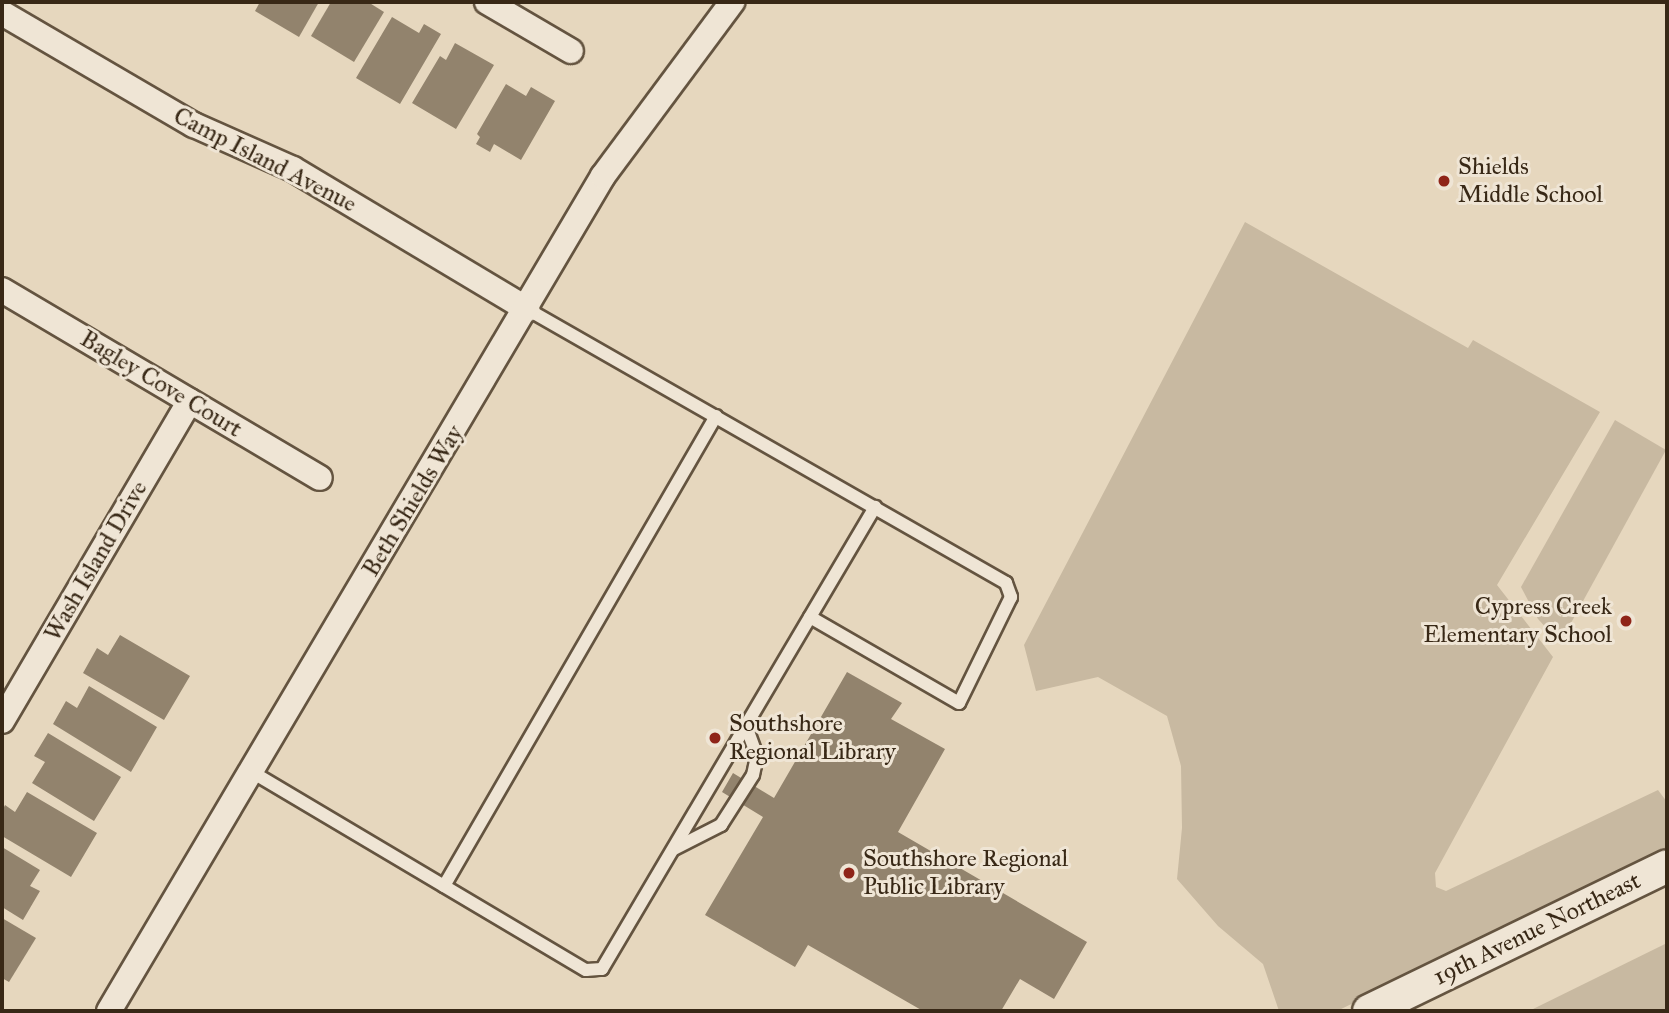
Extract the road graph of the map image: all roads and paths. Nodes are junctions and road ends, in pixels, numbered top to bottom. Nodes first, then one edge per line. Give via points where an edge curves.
1 (487, 2) edge
2 (732, 2) edge
3 (2, 13) edge
4 (571, 51) dead end
5 (2, 290) edge
6 (527, 309) junction
7 (190, 401) junction
8 (716, 416) junction
9 (320, 478) dead end
10 (875, 507) junction
11 (810, 617) junction
12 (2, 721) edge
13 (746, 726) junction
14 (252, 772) junction
15 (673, 849) junction
16 (1667, 866) edge
17 (444, 886) junction
18 (109, 1011) edge
19 (1369, 1011) edge

1 - 4 street
2 - 6 street, Beth Shields Way via 603,176
3 - 6 street, Camp Island Avenue via 194,125 293,169
5 - 7 street, Bagley Cove Court
6 - 8 lane
6 - 14 street, Beth Shields Way
7 - 9 street, Bagley Cove Court
7 - 12 street, Wash Island Drive
8 - 10 lane
8 - 17 lane
10 - 11 lane
10 - 11 lane via 1006,583 1010,605 959,703
11 - 13 lane
13 - 15 lane
13 - 15 lane via 757,756 753,775 721,825
14 - 17 lane
14 - 18 street, Beth Shields Way
15 - 17 lane via 602,969 586,970
16 - 19 street, 19th Avenue Northeast

